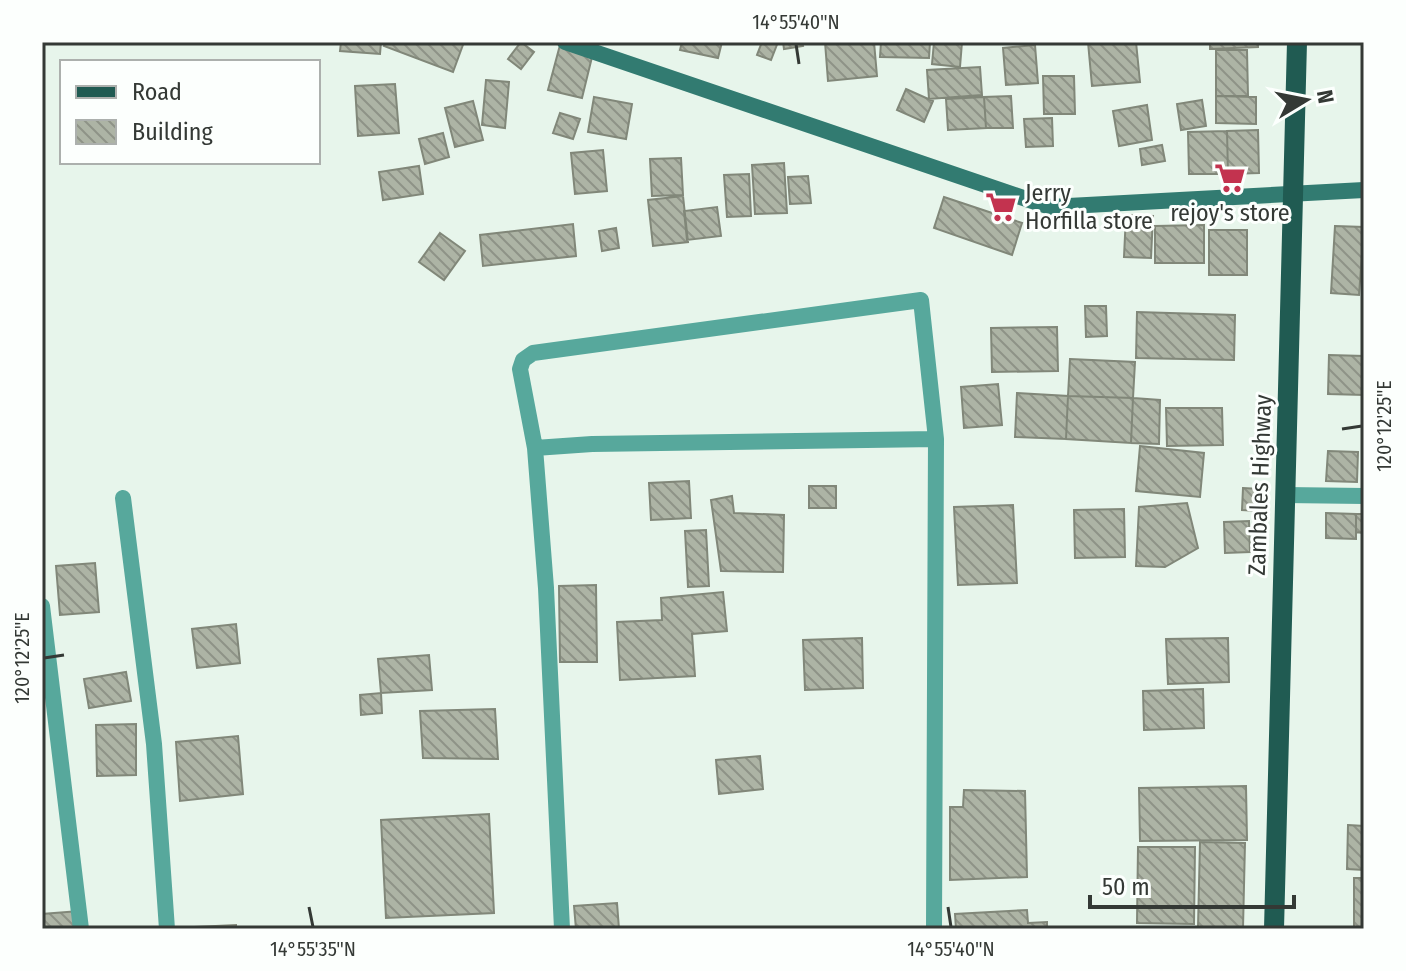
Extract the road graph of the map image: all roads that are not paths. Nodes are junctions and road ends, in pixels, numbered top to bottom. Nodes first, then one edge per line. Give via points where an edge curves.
1 (565, 42) edge
2 (1297, 42) edge
3 (1364, 190) edge
4 (1295, 194) junction
5 (936, 439) junction
6 (535, 448) junction
7 (1285, 495) junction
8 (1364, 496) edge
9 (123, 498) dead end
10 (42, 606) edge
11 (81, 929) edge
12 (167, 929) edge
13 (562, 929) edge
14 (934, 929) edge
15 (1274, 929) edge

1 - 4 street via 1050,207
2 - 4 main road, Zambales Highway
3 - 4 street
4 - 7 main road, Zambales Highway
5 - 6 street
5 - 6 street via 921,300 533,353 520,369
5 - 14 street
6 - 13 street
7 - 8 street
7 - 15 main road, Zambales Highway
9 - 12 street via 154,744
10 - 11 street

